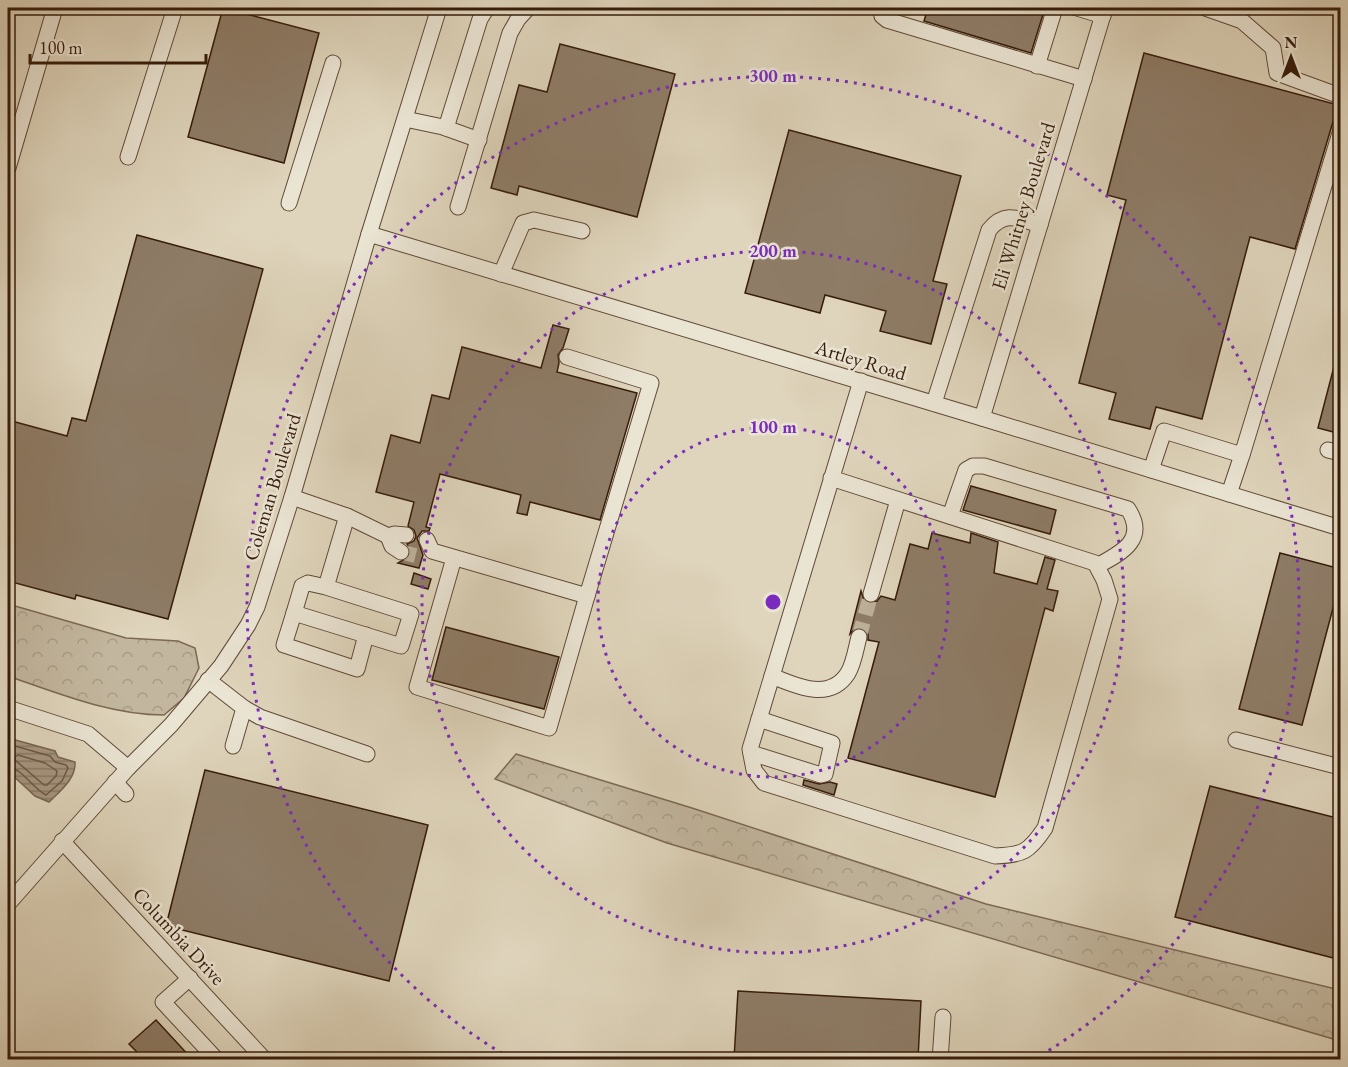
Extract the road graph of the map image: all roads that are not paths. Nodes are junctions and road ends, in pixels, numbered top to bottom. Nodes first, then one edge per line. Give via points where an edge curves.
1 (55, 8) edge
2 (175, 8) edge
3 (439, 8) edge
4 (487, 8) edge
5 (528, 8) edge
6 (884, 8) edge
7 (1055, 8) edge
8 (1077, 8) edge
9 (1205, 8) edge
10 (1104, 12) edge
11 (333, 63) dead end
12 (1037, 66) junction
13 (1084, 79) junction
14 (1341, 96) edge
15 (405, 119) junction
16 (447, 128) junction
17 (1341, 133) edge
18 (479, 140) junction
19 (128, 157) dead end
20 (8, 168) edge
21 (289, 203) dead end
22 (458, 207) dead end
23 (1040, 225) junction
24 (582, 231) dead end
25 (369, 234) junction
26 (501, 274) junction
27 (567, 357) dead end
28 (861, 381) junction
29 (934, 403) junction
30 (982, 418) junction
31 (1242, 455) junction
32 (1151, 470) junction
33 (831, 478) junction
34 (1229, 494) junction
35 (292, 497) junction
36 (898, 500) junction
37 (347, 516) junction
38 (950, 516) junction
39 (1341, 528) edge
40 (404, 543) tunnel mouth
41 (426, 550) tunnel mouth
42 (454, 558) junction
43 (1097, 566) junction
44 (326, 587) junction
45 (871, 594) tunnel mouth
46 (587, 596) junction
47 (294, 613) junction
48 (366, 635) junction
49 (859, 637) tunnel mouth
50 (772, 676) junction
51 (208, 680) junction
52 (8, 708) edge
53 (244, 708) junction
54 (759, 719) junction
55 (1236, 740) dead end
56 (232, 746) dead end
57 (751, 753) junction
58 (367, 754) dead end
59 (1341, 767) edge
60 (128, 768) junction
61 (115, 782) junction
62 (126, 794) dead end
63 (62, 842) junction
64 (8, 904) edge
65 (189, 978) junction
66 (943, 1017) dead end
67 (217, 1059) edge
68 (265, 1059) edge
69 (940, 1059) edge

1 - 20 street
2 - 19 street
3 - 15 street, Coleman Boulevard
4 - 16 street via 480,19
5 - 18 street via 510,33
6 - 12 street via 882,16 886,20
7 - 12 street
8 - 10 street
9 - 14 street via 1242,21 1273,48 1277,74
10 - 13 street, Eli Whitney Boulevard
11 - 21 street
12 - 13 street
13 - 23 street, Eli Whitney Boulevard
15 - 16 street
15 - 25 street, Coleman Boulevard
16 - 18 street
17 - 31 street
18 - 22 street
23 - 29 street via 1004,217 989,230
23 - 30 street, Eli Whitney Boulevard
24 - 26 street via 534,219 523,223
25 - 26 street, Artley Road
25 - 35 street, Coleman Boulevard
26 - 28 street, Artley Road
27 - 46 street via 651,383
28 - 29 street, Artley Road
28 - 33 street
29 - 30 street, Artley Road
30 - 32 street, Artley Road
31 - 32 street via 1164,431
31 - 34 street
32 - 34 street, Artley Road
33 - 36 street
33 - 50 street
34 - 39 street, Artley Road
35 - 37 street
35 - 51 street, Coleman Boulevard via 257,607
36 - 38 street
36 - 45 street
37 - 40 street via 388,536 394,534
37 - 44 street
38 - 43 street
38 - 43 street via 966,470 973,466 1128,509 1136,528 1134,539 1123,551
41 - 42 street
42 - 46 street
42 - 46 street via 417,687 549,728
43 - 57 street via 1110,599 1045,828 1029,849 1018,855 995,856 764,783 754,770
44 - 47 street via 308,582 302,586
44 - 48 street via 411,614 401,646
47 - 48 street
47 - 48 street via 284,645 357,669
49 - 50 street via 848,673 826,689 800,688
50 - 54 street
51 - 53 street
51 - 60 street, Coleman Boulevard
52 - 60 street via 88,734
53 - 56 street
53 - 58 street
54 - 57 street
54 - 57 street via 832,743 825,774
55 - 59 street
60 - 61 street, Coleman Boulevard
61 - 62 street
61 - 63 street, Coleman Boulevard
63 - 64 street, Coleman Boulevard
63 - 65 street, Columbia Drive
65 - 67 street via 163,1002
65 - 68 street, Columbia Drive
66 - 69 street

